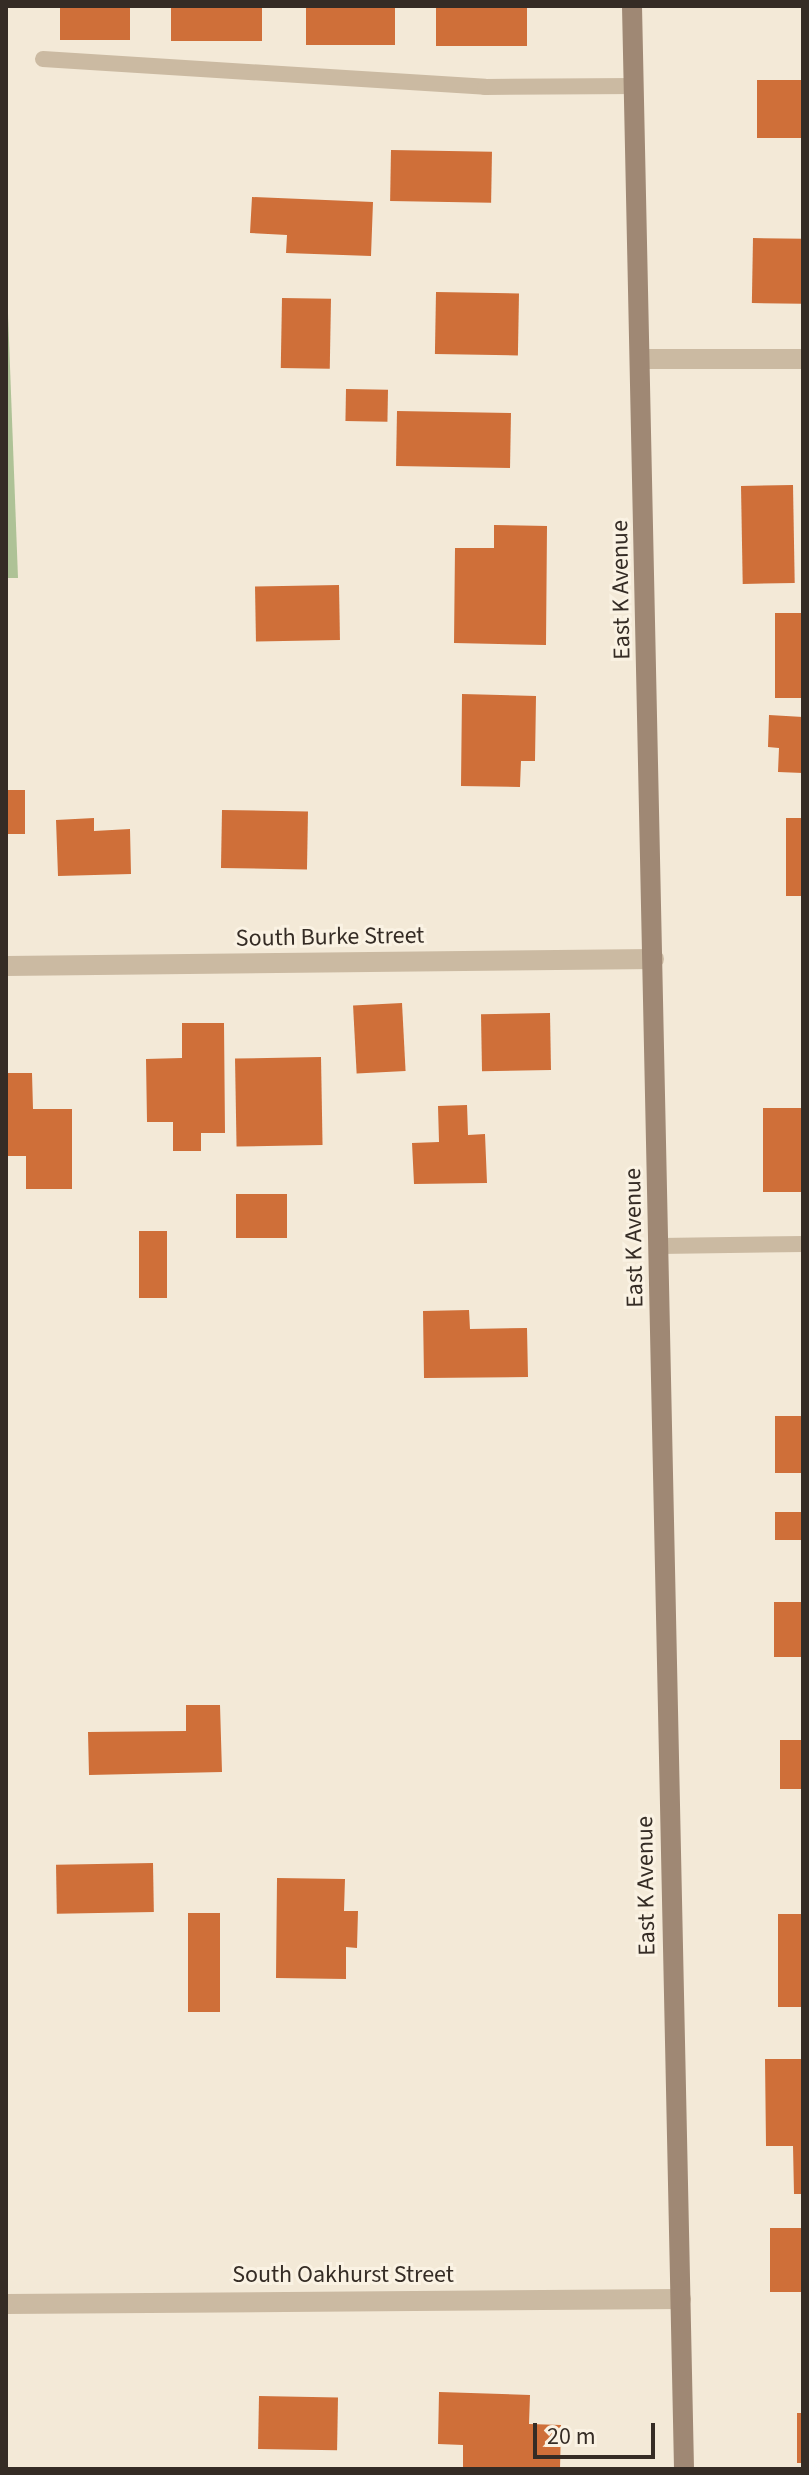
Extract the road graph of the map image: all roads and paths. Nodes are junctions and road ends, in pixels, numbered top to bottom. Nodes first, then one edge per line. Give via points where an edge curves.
1 (632, 6) edge
2 (43, 59) dead end
3 (635, 86) junction
4 (643, 359) junction
5 (803, 359) edge
6 (654, 959) junction
7 (6, 966) edge
8 (803, 1244) edge
9 (660, 1246) junction
10 (681, 2299) junction
11 (6, 2304) edge
12 (684, 2469) edge

1 - 3 street, East K Avenue
2 - 3 lane via 485,87
3 - 4 street, East K Avenue
4 - 5 street
4 - 6 street, East K Avenue
6 - 7 street, South Burke Street
6 - 9 street, East K Avenue
8 - 9 lane
9 - 10 street, East K Avenue
10 - 11 street, South Oakhurst Street
10 - 12 street, East K Avenue

